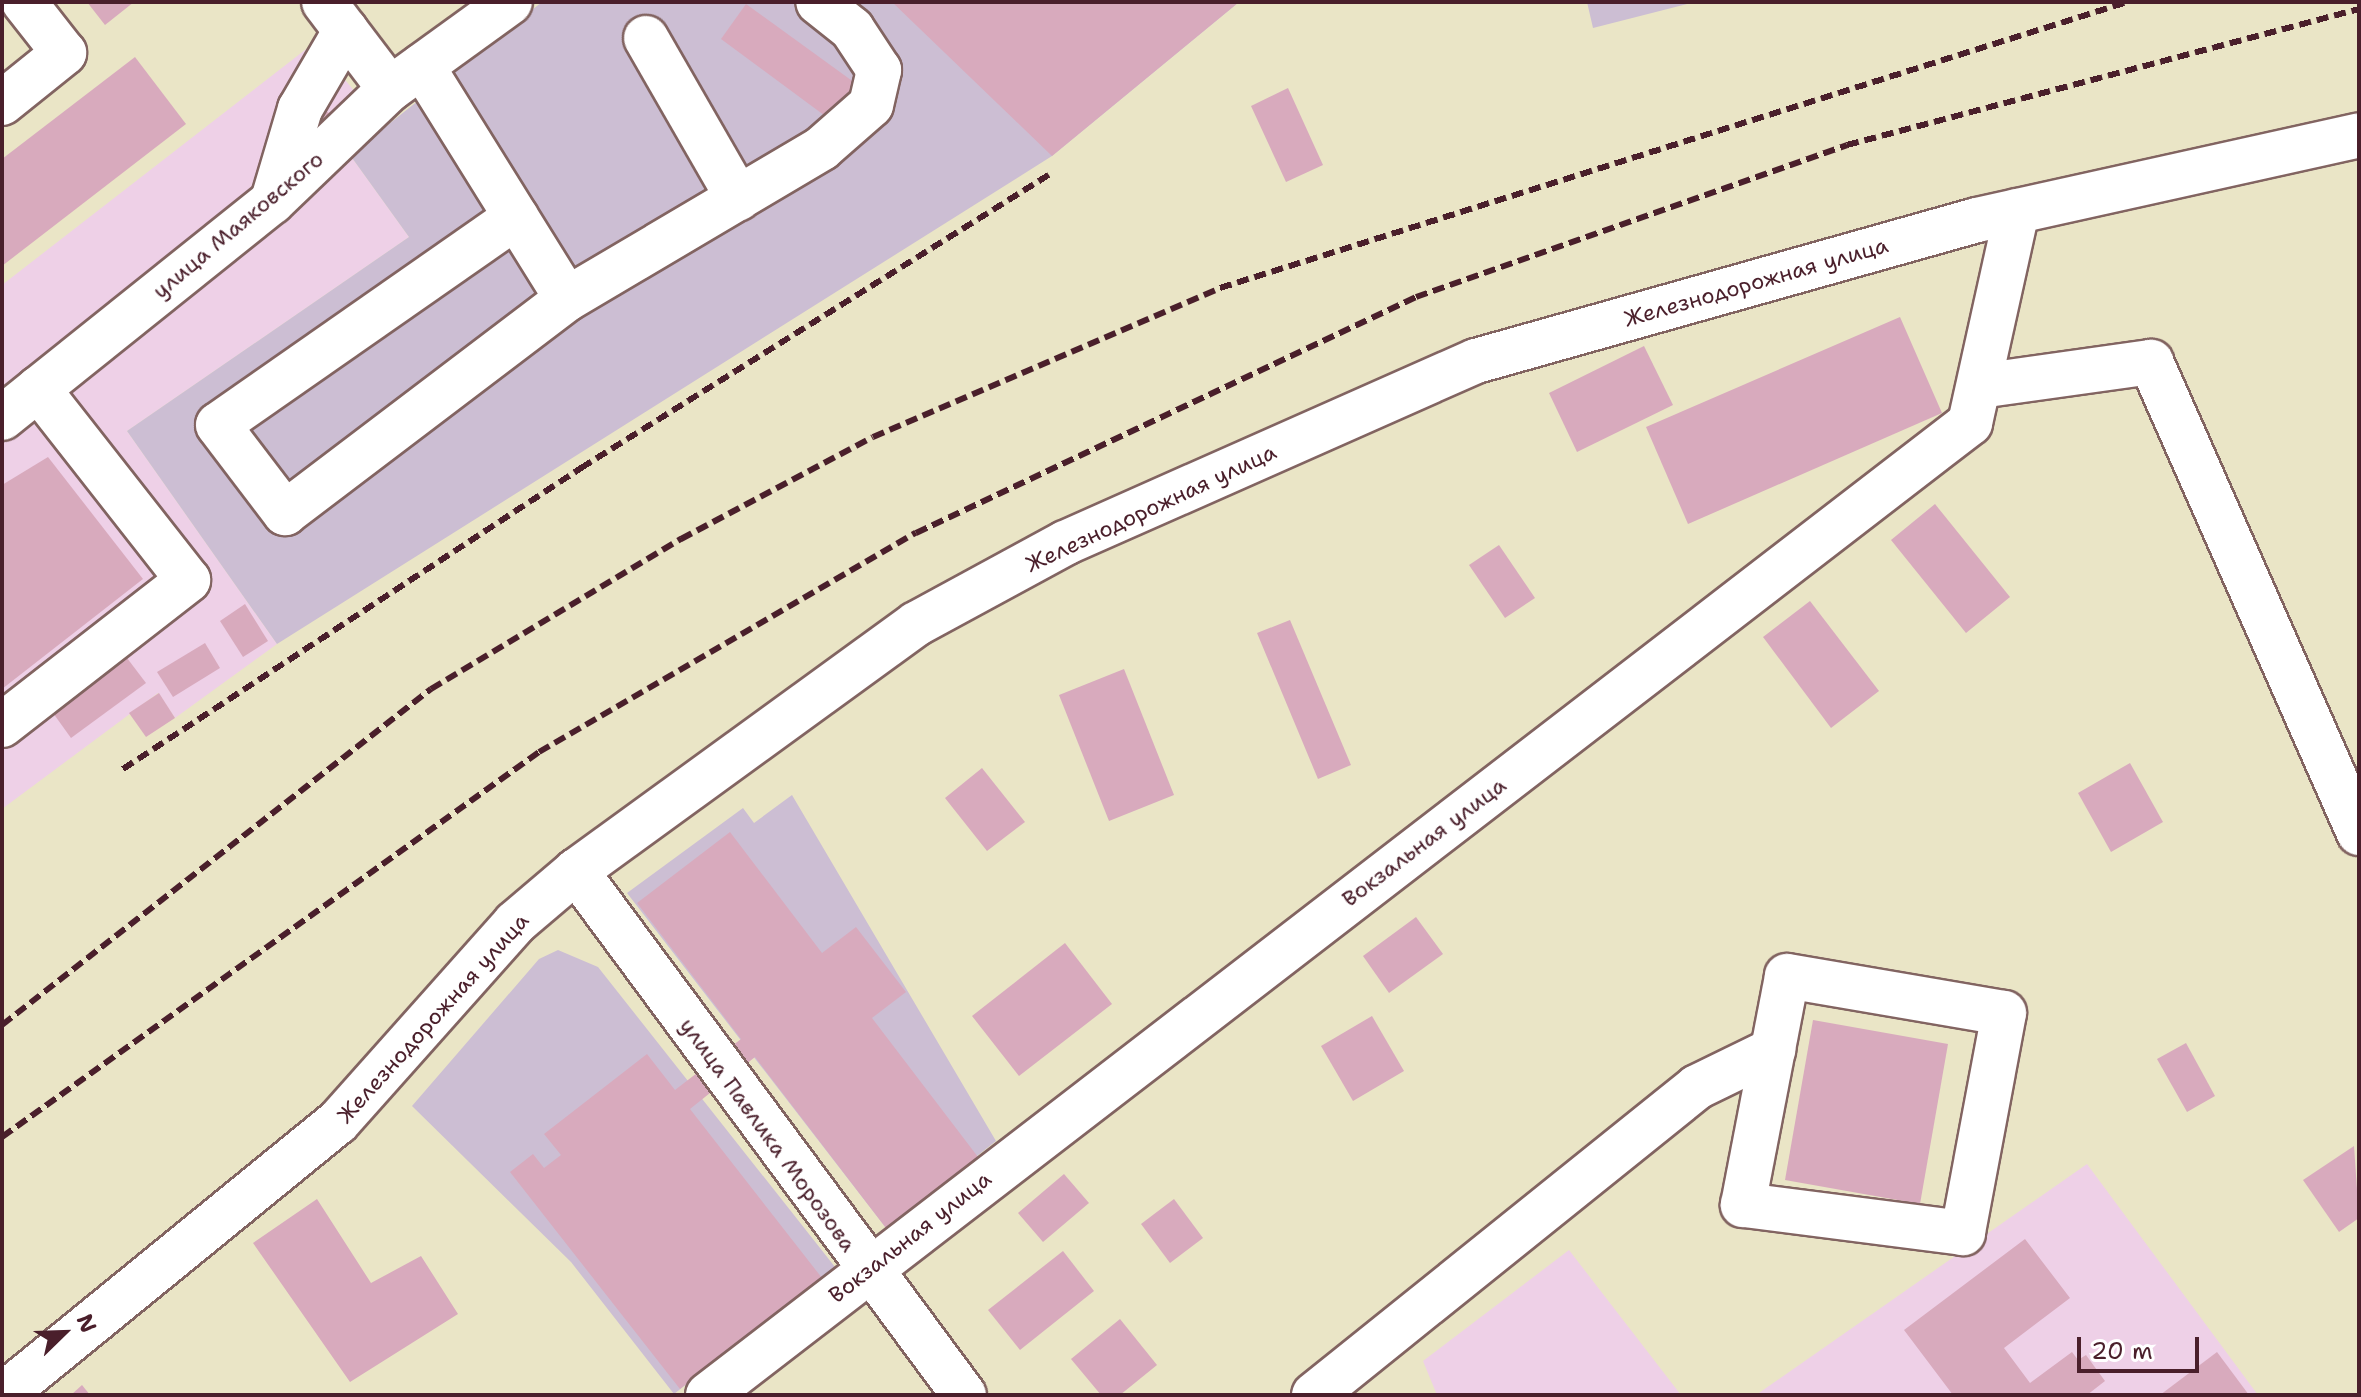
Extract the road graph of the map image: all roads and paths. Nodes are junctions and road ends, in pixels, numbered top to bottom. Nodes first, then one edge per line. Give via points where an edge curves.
1 (24, 2) edge
2 (510, 2) edge
3 (818, 2) edge
4 (335, 16) edge
5 (646, 38) dead end
6 (406, 77) junction
7 (2, 103) edge
8 (2359, 135) edge
9 (738, 198) junction
10 (272, 202) junction
11 (2017, 211) junction
12 (516, 217) junction
13 (567, 299) junction
14 (1980, 386) junction
15 (38, 389) junction
16 (2, 418) edge
17 (2, 725) edge
18 (2359, 833) edge
19 (576, 871) junction
20 (1773, 1050) junction
21 (866, 1270) junction
22 (3, 1395) edge
23 (708, 1395) edge
24 (964, 1395) edge
25 (1314, 1395) edge

1 - 7 street via 64,53
2 - 6 street, улица Маяковского
3 - 9 street via 852,29 879,70 871,105 822,148
4 - 6 street
4 - 10 street
5 - 9 street
6 - 10 street, улица Маяковского
6 - 12 street
8 - 11 street, Железнодорожная улица
9 - 13 street
10 - 15 street, улица Маяковского
11 - 14 street, Вокзальная улица
11 - 19 street, Железнодорожная улица via 1476,361 1065,543 916,624
12 - 13 street
12 - 13 street via 218,425 285,513
14 - 18 street via 2151,362
14 - 21 street, Вокзальная улица via 1970,423
15 - 16 street, улица Маяковского
15 - 17 street via 188,580
19 - 21 street, улица Павлика Морозова
19 - 22 street, Железнодорожная улица via 515,923 338,1122
20 - 20 street via 1743,1205 1963,1233 2004,1013 1787,976
20 - 25 street via 1697,1087
21 - 23 street, Вокзальная улица
21 - 24 street, улица Павлика Морозова

